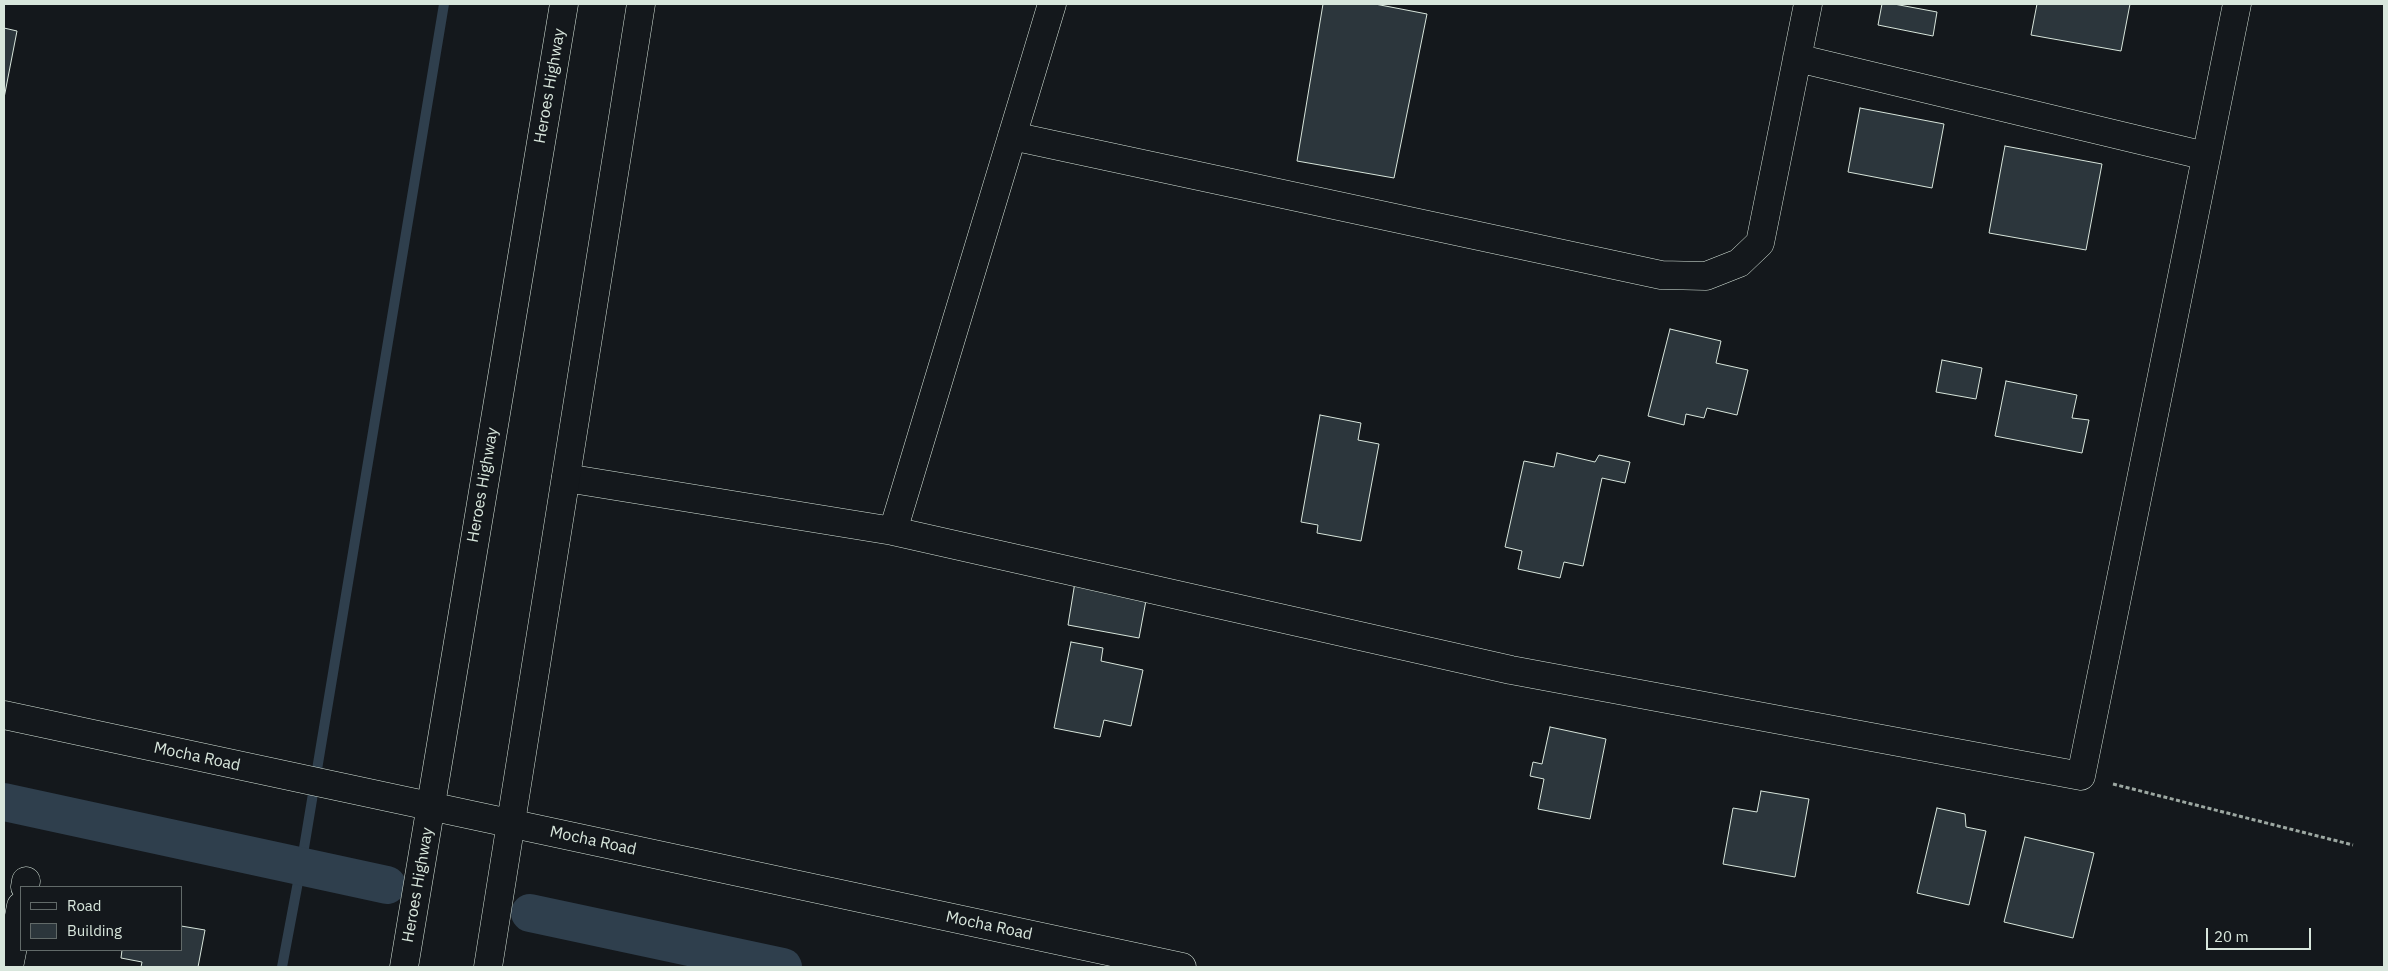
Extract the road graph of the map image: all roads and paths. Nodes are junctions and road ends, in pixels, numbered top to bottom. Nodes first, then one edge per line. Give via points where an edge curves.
1 (564, 4) edge
2 (641, 4) edge
3 (1052, 4) edge
4 (1808, 4) edge
5 (2237, 4) edge
6 (1797, 58) junction
7 (1012, 136) junction
8 (2206, 156) junction
9 (566, 478) junction
10 (893, 531) junction
11 (4, 715) edge
12 (2080, 776) junction
13 (432, 807) junction
14 (512, 824) junction
15 (2353, 845) dead end
16 (20, 912) edge
17 (9, 967) edge
18 (404, 967) edge
19 (488, 967) edge
20 (1182, 967) edge

1 - 13 street, Heroes Highway via 455,650
2 - 9 street
3 - 7 street
4 - 6 street
5 - 8 street
6 - 7 street via 1760,243 1739,263 1706,276 1661,276
6 - 8 street
7 - 10 street
8 - 12 street
9 - 10 street
9 - 14 street
10 - 12 street via 1511,670
11 - 13 street, Mocha Road
12 - 15 path
13 - 14 street, Mocha Road
13 - 18 street, Heroes Highway
14 - 19 street
14 - 20 street, Mocha Road
16 - 17 street

